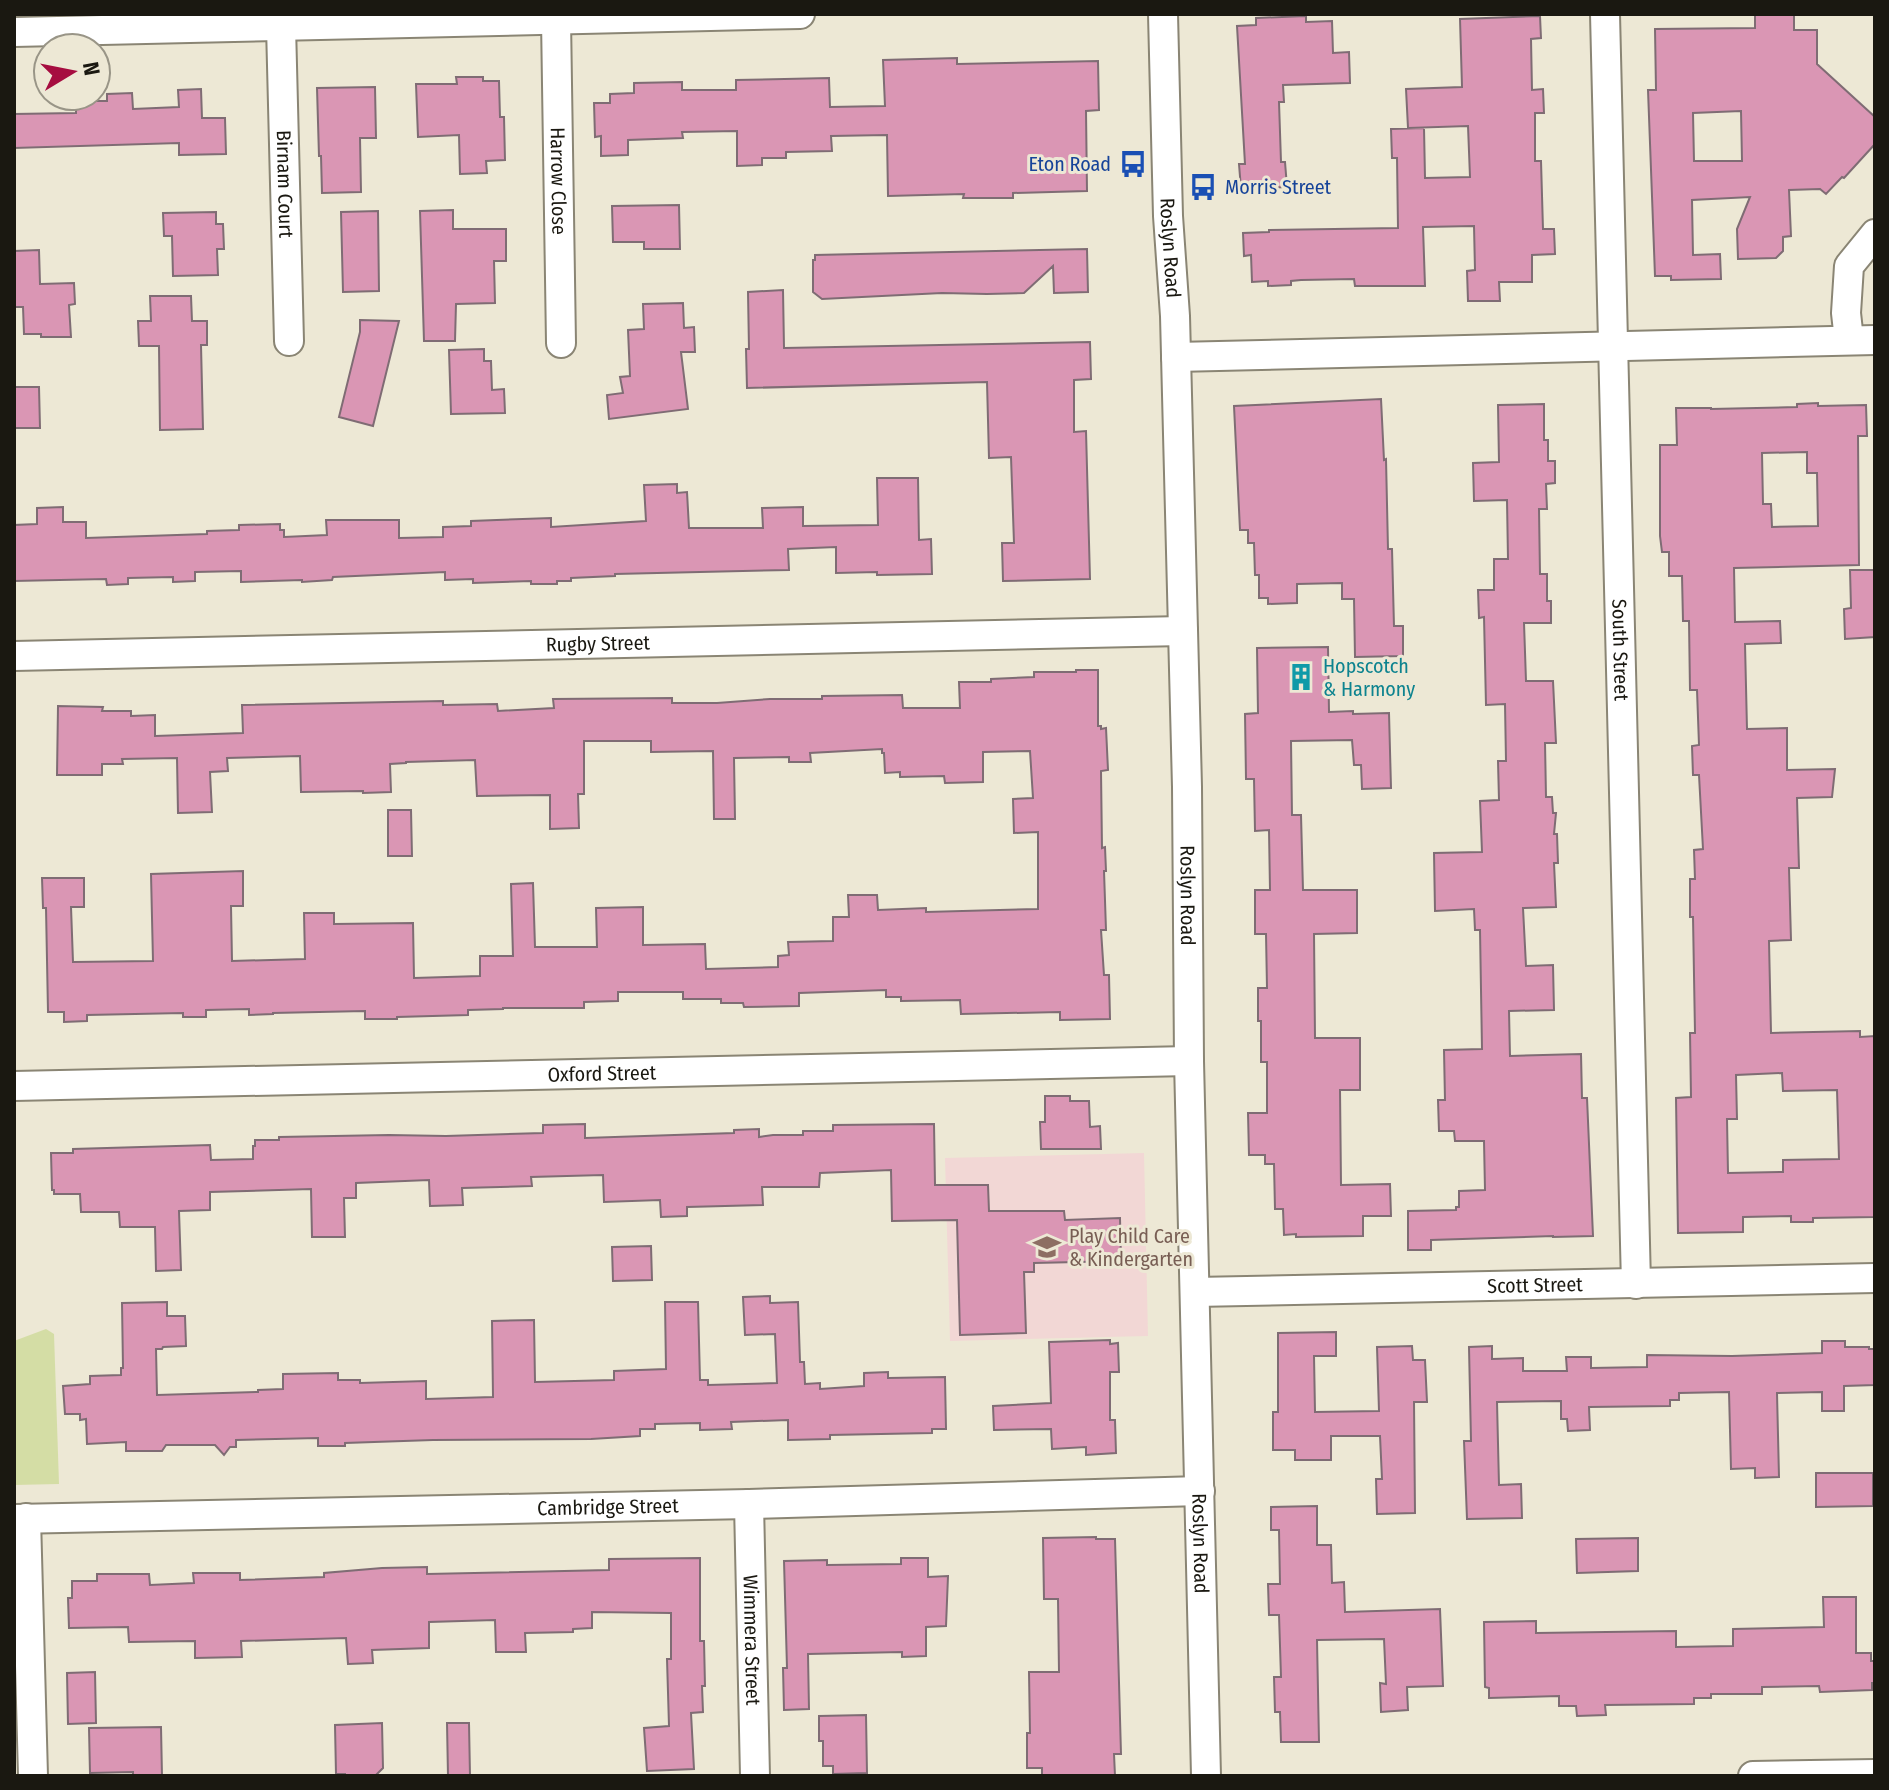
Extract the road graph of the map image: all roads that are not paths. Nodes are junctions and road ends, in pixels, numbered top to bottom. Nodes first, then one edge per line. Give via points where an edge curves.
1 (800, 14) edge
2 (1163, 14) edge
3 (1605, 14) edge
4 (436, 18) edge
5 (556, 19) junction
6 (281, 26) junction
7 (14, 32) edge
8 (1875, 234) edge
9 (1862, 340) edge
10 (289, 341) dead end
11 (561, 343) dead end
12 (1613, 347) junction
13 (1176, 357) junction
14 (1183, 631) junction
15 (14, 656) edge
16 (1189, 1061) junction
17 (14, 1086) edge
18 (1875, 1278) edge
19 (1636, 1284) junction
20 (1195, 1292) junction
21 (1200, 1491) junction
22 (749, 1504) junction
23 (20, 1519) edge
24 (1875, 1774) edge
25 (33, 1776) edge
26 (755, 1776) edge
27 (1206, 1776) edge
28 (1753, 1776) edge

1 - 5 street
2 - 13 street, Roslyn Road
3 - 12 street, South Street
4 - 5 street
4 - 6 street
5 - 11 street, Harrow Close
6 - 7 street
6 - 10 street, Birnam Court
8 - 9 street via 1849,266 1846,313
9 - 12 street
12 - 13 street
12 - 19 street, South Street
13 - 14 street, Roslyn Road
14 - 15 street, Rugby Street
14 - 16 street, Roslyn Road
16 - 17 street, Oxford Street
16 - 20 street, Roslyn Road
18 - 19 street, Scott Street
19 - 20 street, Scott Street
20 - 21 street, Roslyn Road
21 - 22 street, Cambridge Street
21 - 27 street, Roslyn Road
22 - 23 street, Cambridge Street
22 - 26 street, Wimmera Street
23 - 25 street
24 - 28 street

